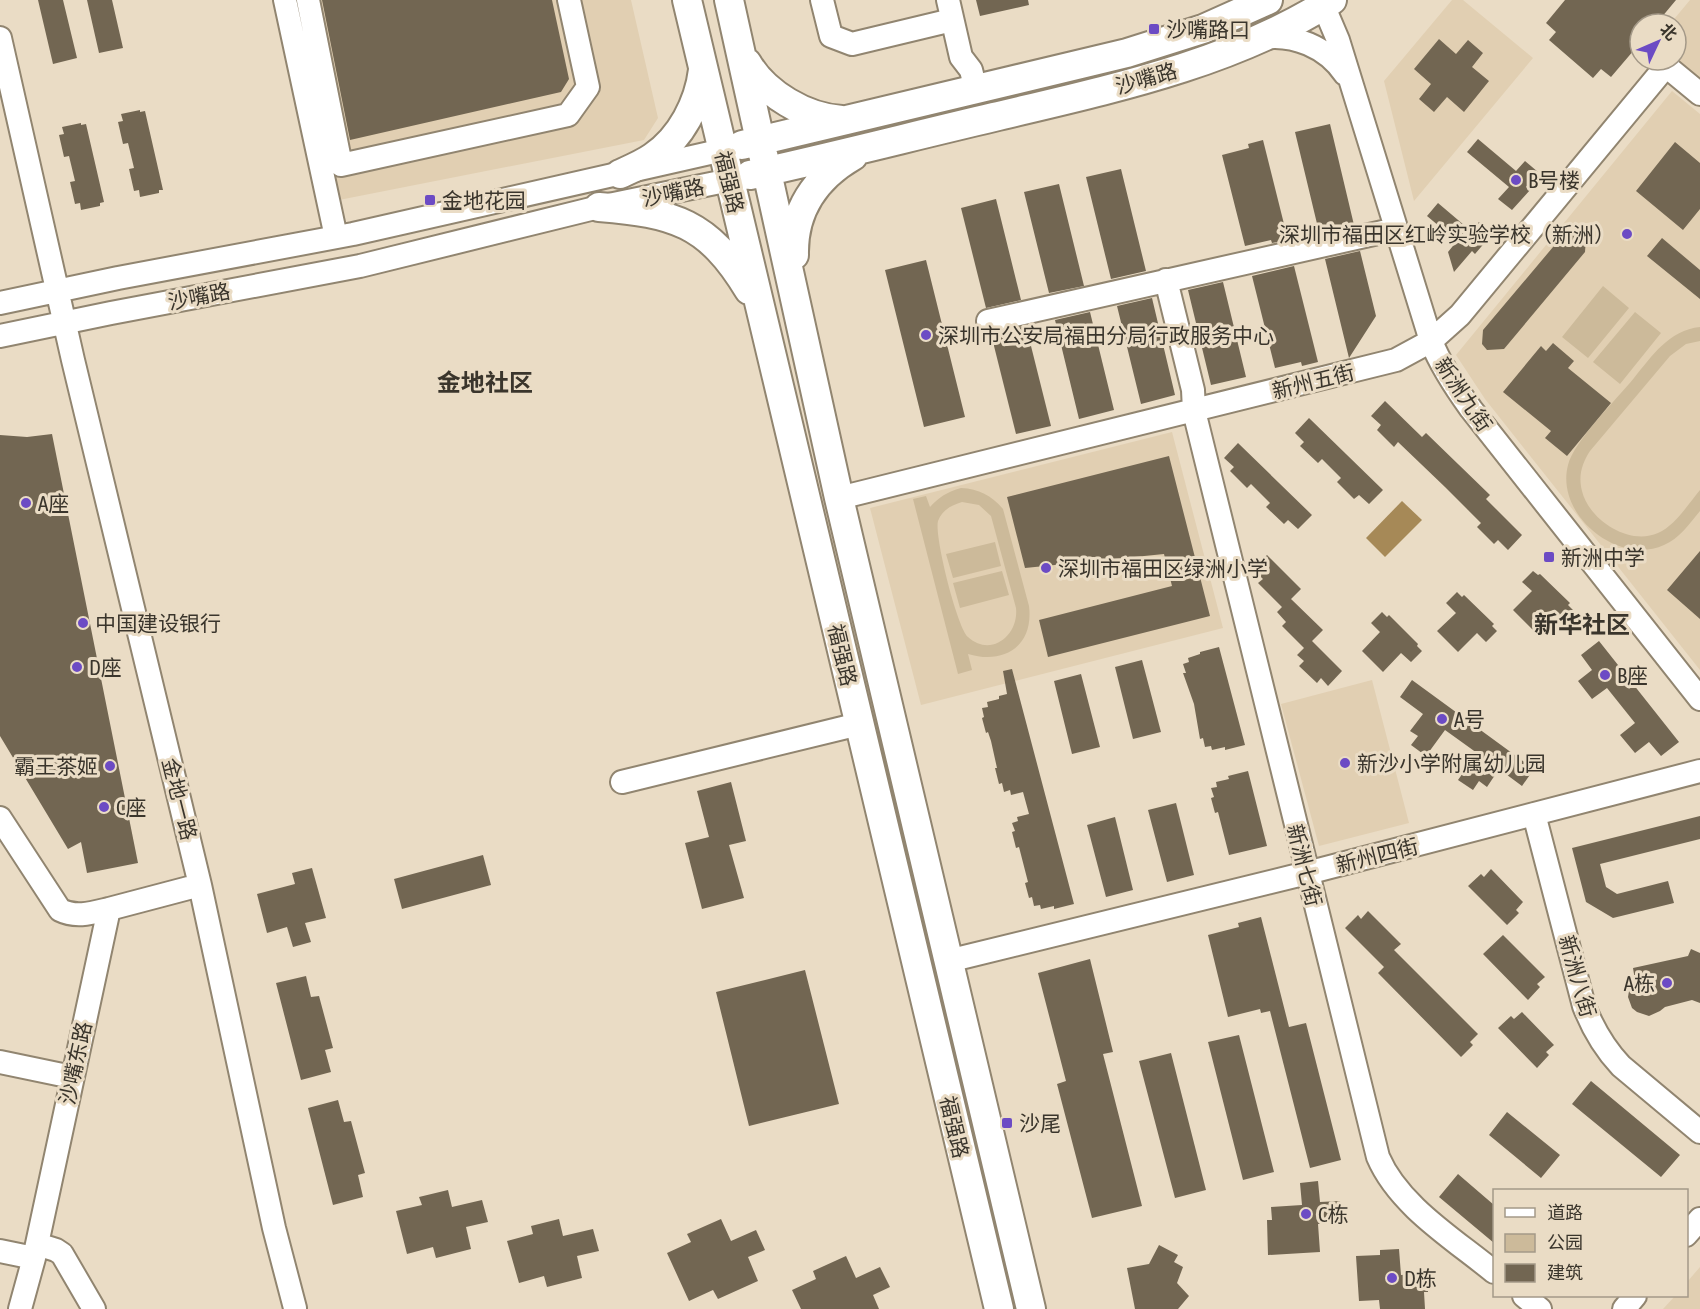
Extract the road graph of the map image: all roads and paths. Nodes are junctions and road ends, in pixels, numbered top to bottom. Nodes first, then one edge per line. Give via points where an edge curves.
1 (285, 0) edge
2 (308, 0) edge
3 (569, 0) edge
4 (687, 0) edge
5 (729, 0) edge
6 (822, 0) edge
7 (964, 0) edge
8 (1268, 0) edge
9 (1326, 2) edge
10 (950, 10) edge
11 (0, 38) edge
12 (1249, 42) junction
13 (741, 46) junction
14 (703, 68) junction
15 (974, 80) junction
16 (1351, 84) junction
17 (1700, 94) edge
18 (8, 111) edge
19 (850, 120) junction
20 (761, 141) junction
21 (871, 146) junction
22 (723, 150) junction
23 (768, 172) junction
24 (620, 174) junction
25 (730, 180) junction
26 (599, 207) junction
27 (1396, 229) junction
28 (336, 237) junction
29 (1166, 280) junction
30 (57, 290) junction
31 (795, 302) junction
32 (0, 303) edge
33 (762, 316) junction
34 (988, 321) dead end
35 (64, 322) junction
36 (0, 336) edge
37 (1431, 341) junction
38 (1194, 411) junction
39 (839, 498) junction
40 (1700, 699) edge
41 (859, 724) junction
42 (1700, 771) edge
43 (622, 782) dead end
44 (1534, 814) junction
45 (0, 818) edge
46 (1307, 873) junction
47 (200, 885) junction
48 (109, 909) junction
49 (948, 961) junction
50 (0, 1062) edge
51 (72, 1077) junction
52 (1700, 1132) edge
53 (1700, 1219) edge
54 (1013, 1233) junction
55 (1688, 1233) edge
56 (982, 1240) junction
57 (0, 1251) edge
58 (35, 1251) junction
59 (1493, 1271) edge
60 (1525, 1297) edge
61 (1634, 1297) edge
62 (20, 1309) edge
63 (94, 1309) edge
64 (297, 1309) edge
65 (999, 1309) edge
66 (1031, 1309) edge
67 (1540, 1309) edge
68 (1624, 1309) edge

1 - 28 street
2 - 3 street via 341,165 568,116 588,87
4 - 14 main road, 福强路
5 - 13 main road, 福强路
6 - 10 street via 831,36 852,44
7 - 15 street via 976,54
8 - 15 main road, 沙嘴路 via 1178,38 1100,61
9 - 12 main road, 沙嘴路
9 - 16 street, 新洲九街
10 - 15 street via 961,57
11 - 18 street, 金地一路
12 - 16 street via 1277,36 1309,44 1333,59
12 - 21 main road, 沙嘴路 via 1136,82
13 - 19 main road via 752,72 775,94 819,116
13 - 20 main road, 福强路
14 - 22 main road, 福强路
14 - 24 main road via 694,105 672,139 651,158
15 - 19 main road, 沙嘴路
16 - 27 street, 新洲九街
17 - 37 street, 新州五街 via 1666,66 1460,315
18 - 30 street, 金地一路
19 - 20 main road, 沙嘴路
20 - 22 main road, 沙嘴路
20 - 23 main road, 福强路
21 - 23 main road, 沙嘴路
21 - 31 main road via 833,169 805,203 796,227
22 - 24 street, 沙嘴路
22 - 25 main road, 福强路
23 - 25 main road, 沙嘴路
23 - 31 main road, 福强路
24 - 28 street, 沙嘴路
25 - 26 street, 沙嘴路
25 - 33 main road, 福强路
26 - 33 main road via 640,210 694,228 735,267
26 - 35 street, 沙嘴路 via 360,266
27 - 29 street
27 - 37 street, 新洲九街
28 - 30 street, 沙嘴路
29 - 34 street
29 - 38 street, 新洲七街 via 1193,390
30 - 32 street, 沙嘴路
30 - 35 street, 金地一路
31 - 39 main road, 福强路
33 - 41 main road, 福强路
35 - 36 street, 沙嘴路
35 - 47 street, 金地一路
37 - 38 street, 新州五街 via 1396,360
37 - 40 street, 新洲九街 via 1448,377 1471,410
38 - 39 street, 新州五街
38 - 46 street, 新洲七街
39 - 49 main road, 福强路
41 - 43 street
41 - 56 main road, 福强路
42 - 44 street, 新州四街
44 - 46 street, 新州四街
44 - 52 street, 新洲八街 via 1584,1006 1595,1032 1621,1066
45 - 48 street via 60,910 78,915
46 - 49 street, 新州四街
46 - 59 street, 新洲七街 via 1384,1170 1410,1203
47 - 48 street
47 - 64 street, 金地一路 via 274,1228
48 - 51 street, 沙嘴东路
49 - 54 main road, 福强路
50 - 51 street
51 - 58 street, 沙嘴东路
53 - 55 street
54 - 56 main road
54 - 66 main road, 福强路
56 - 65 main road, 福强路
57 - 58 street
58 - 62 street, 沙嘴东路
58 - 63 street via 56,1250 62,1254
60 - 67 street
61 - 68 street

